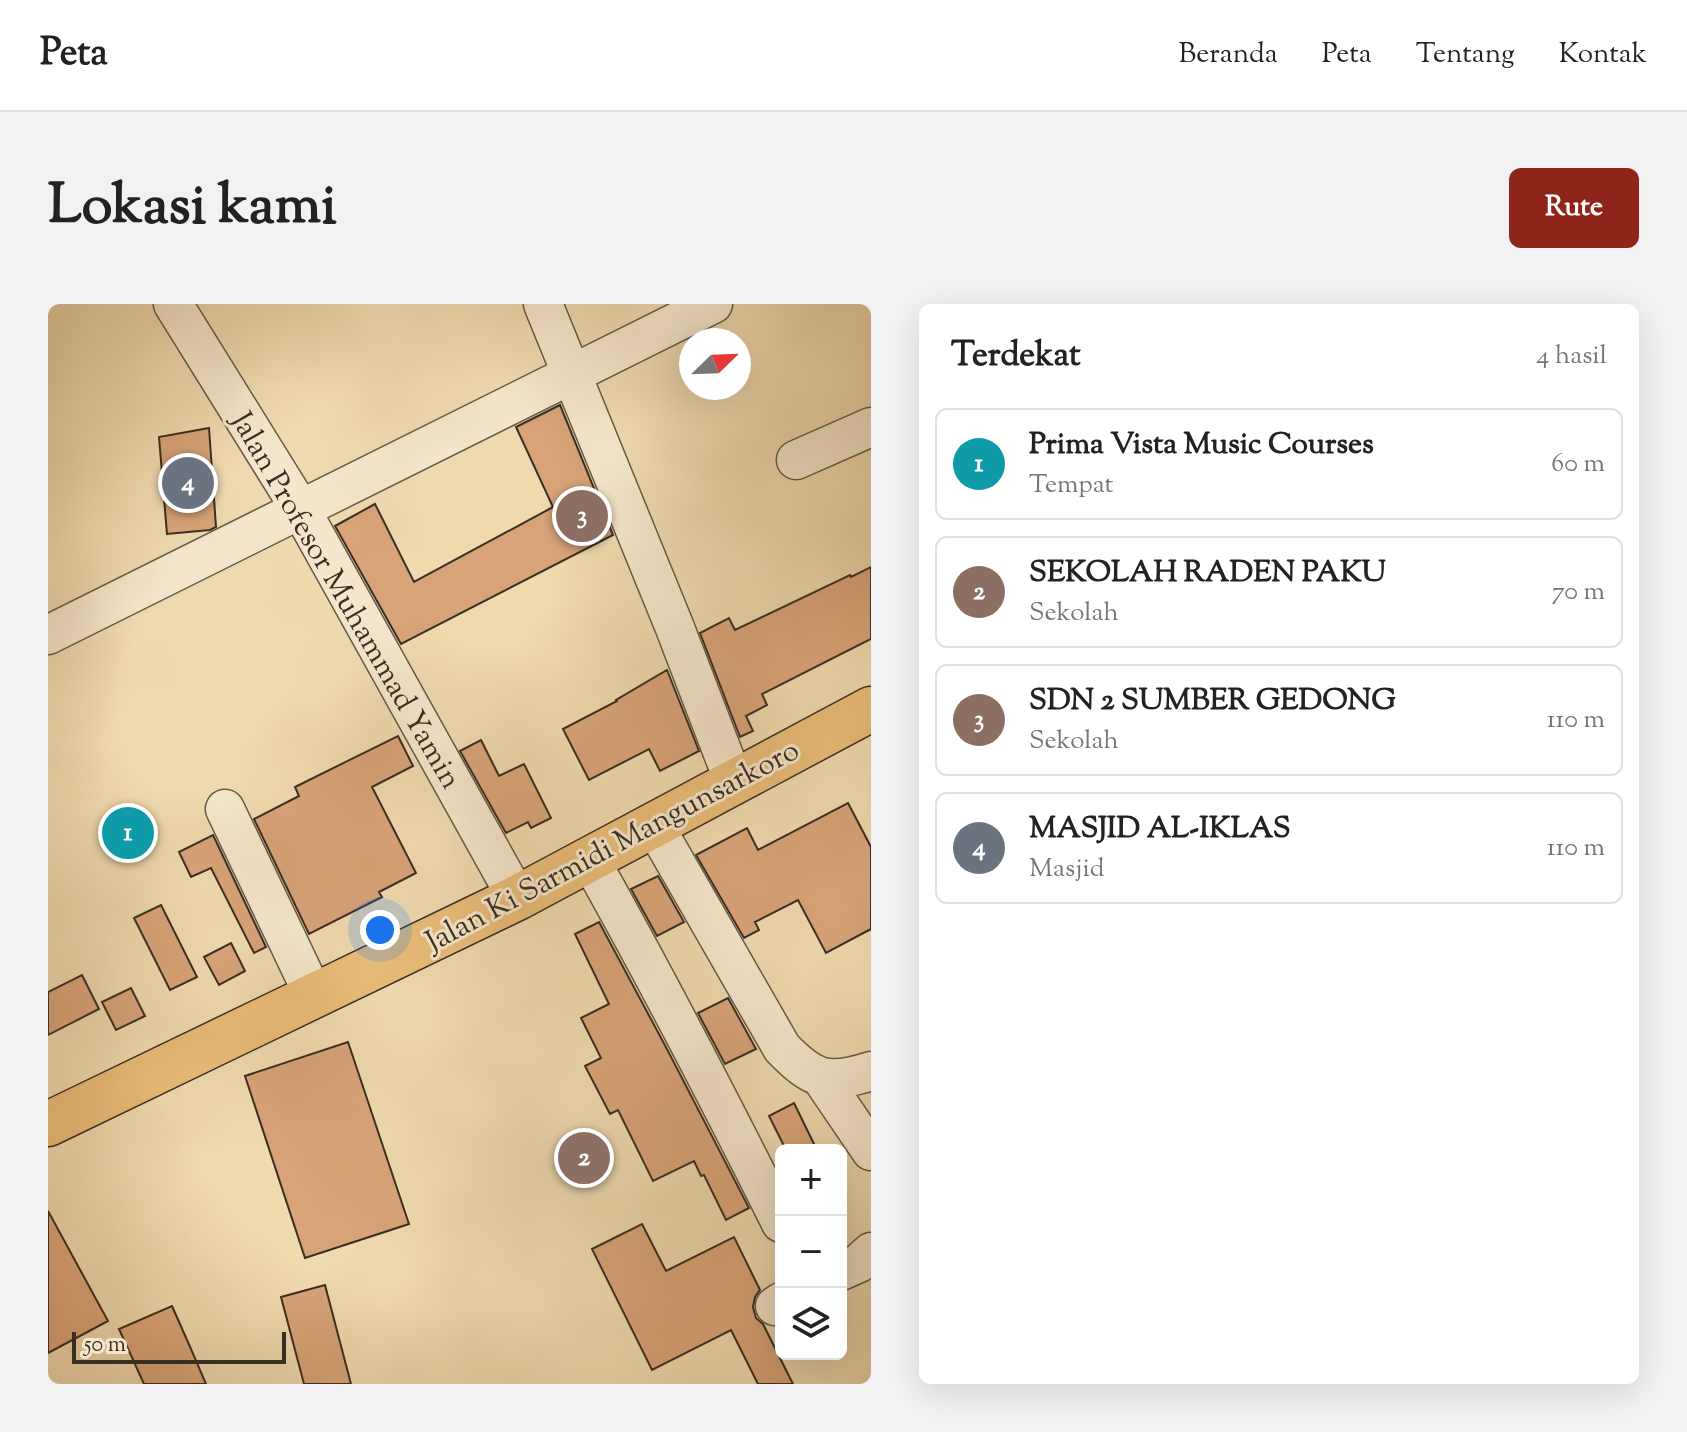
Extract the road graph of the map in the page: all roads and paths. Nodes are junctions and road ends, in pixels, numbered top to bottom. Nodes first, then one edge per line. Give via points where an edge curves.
1 (173, 304) edge
2 (543, 304) edge
3 (713, 304) edge
4 (571, 375) junction
5 (871, 427) edge
6 (796, 460) dead end
7 (301, 510) junction
8 (48, 635) edge
9 (871, 709) edge
10 (734, 782) junction
11 (225, 809) dead end
12 (654, 825) junction
13 (590, 860) junction
14 (517, 898) junction
15 (314, 996) junction
16 (871, 1071) edge
17 (822, 1079) junction
18 (48, 1124) edge
19 (871, 1151) edge
20 (778, 1216) edge
21 (871, 1252) edge
22 (847, 1268) edge

1 - 7 street, Jalan Profesor Muhammad Yamin
2 - 4 street
3 - 4 street
4 - 7 street
4 - 10 street
5 - 6 street
7 - 8 street
7 - 14 street, Jalan Profesor Muhammad Yamin
9 - 10 main road, Jalan Ki Sarmidi Mangunsarkoro
10 - 12 main road, Jalan Ki Sarmidi Mangunsarkoro
11 - 15 street
12 - 13 main road, Jalan Ki Sarmidi Mangunsarkoro
12 - 17 street via 782,1048
13 - 14 main road, Jalan Ki Sarmidi Mangunsarkoro
13 - 20 street
14 - 15 main road, Jalan Ki Sarmidi Mangunsarkoro
15 - 18 main road, Jalan Ki Sarmidi Mangunsarkoro
16 - 17 street
17 - 19 street
21 - 22 street

